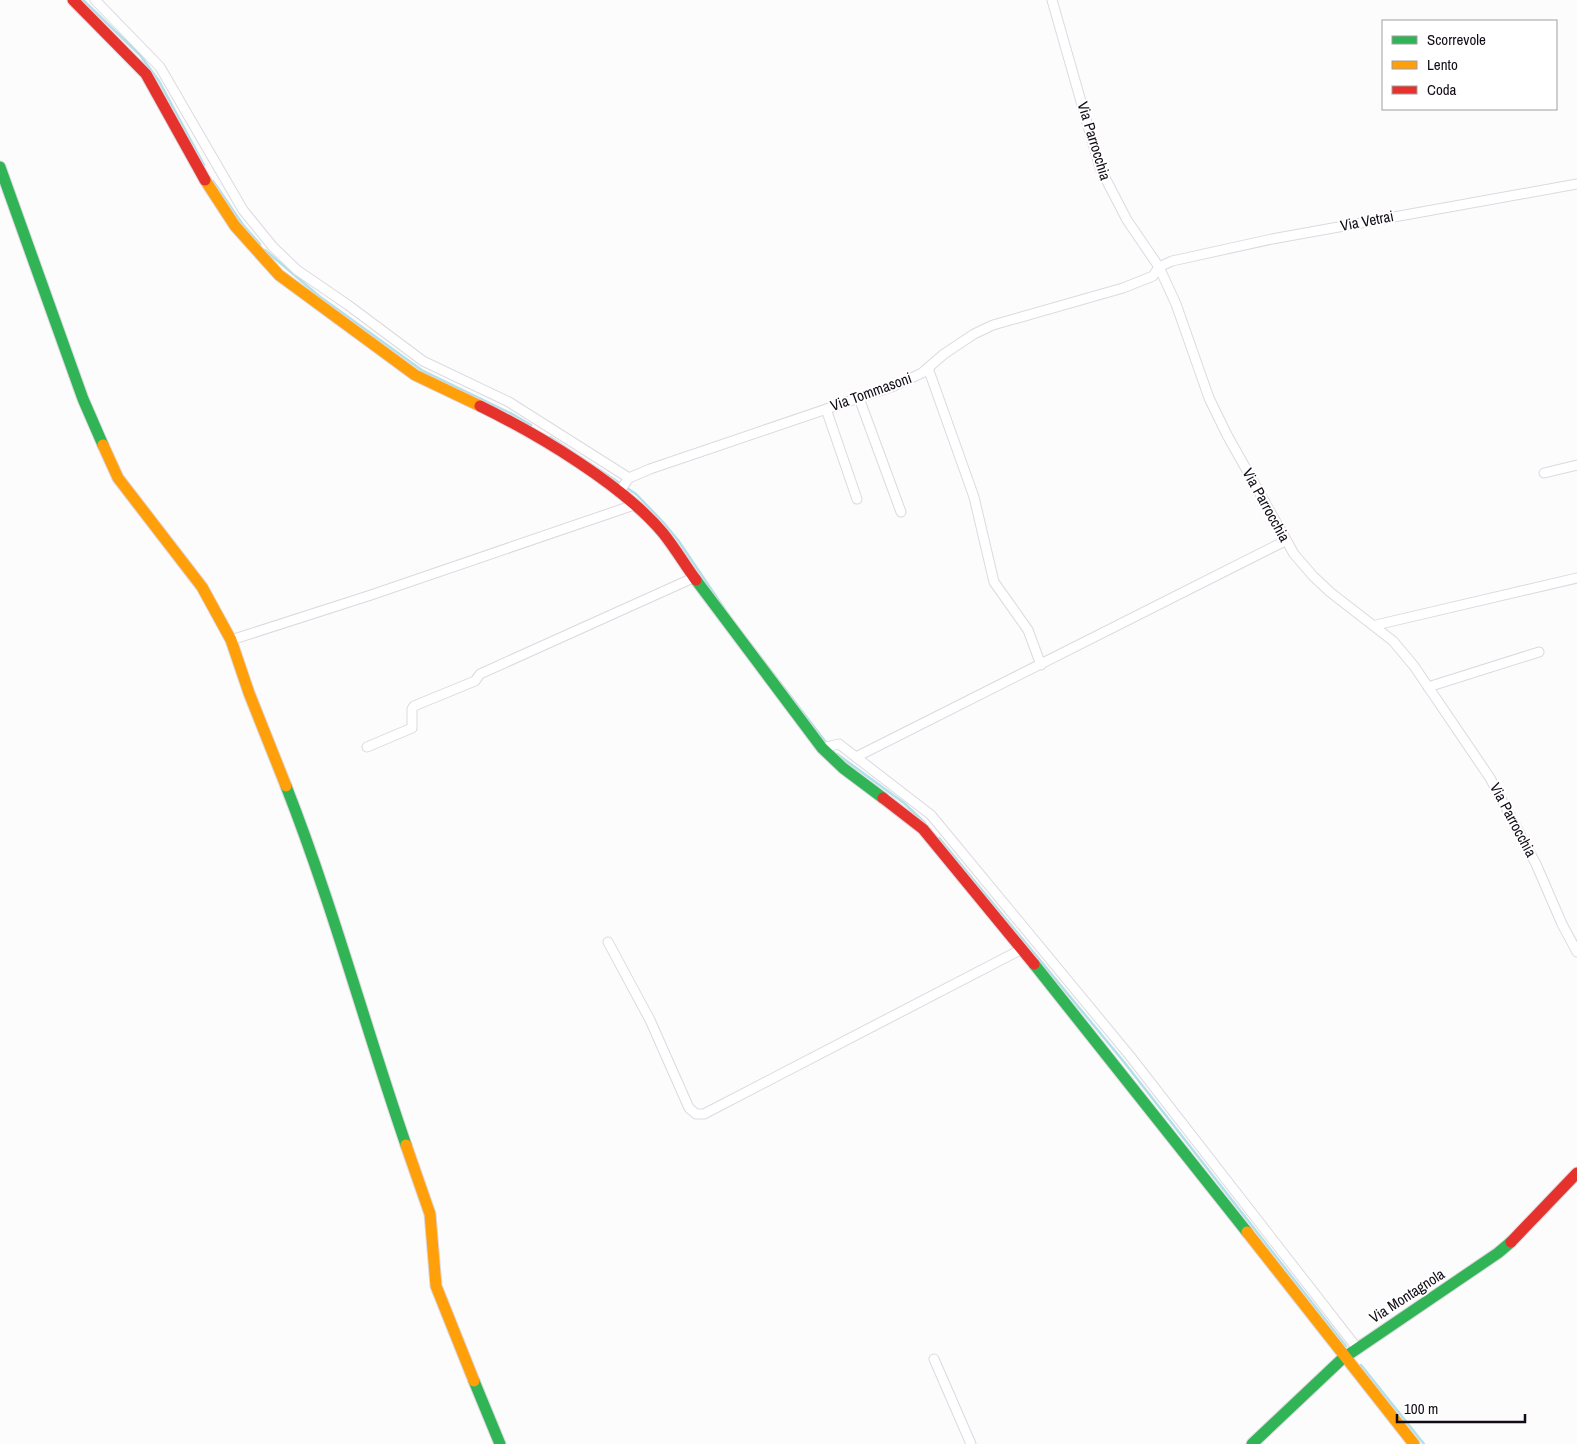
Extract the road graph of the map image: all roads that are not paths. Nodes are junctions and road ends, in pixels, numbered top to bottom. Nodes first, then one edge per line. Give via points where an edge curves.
1 (73, 0) edge
2 (96, 0) edge
3 (1052, 0) edge
4 (0, 167) edge
5 (1577, 184) edge
6 (1159, 267) junction
7 (301, 283) junction
8 (928, 368) junction
9 (859, 398) junction
10 (826, 409) junction
11 (1577, 466) edge
12 (1544, 473) dead end
13 (628, 480) junction
14 (620, 491) junction
15 (857, 499) dead end
16 (634, 505) junction
17 (901, 512) dead end
18 (1285, 540) junction
19 (693, 578) junction
20 (1577, 578) edge
21 (1376, 625) junction
22 (231, 640) junction
23 (1539, 652) dead end
24 (1041, 665) junction
25 (1428, 687) junction
26 (827, 747) junction
27 (367, 748) dead end
28 (856, 757) junction
29 (608, 942) dead end
30 (1022, 949) junction
31 (1577, 952) edge
32 (1577, 1172) edge
33 (1357, 1348) junction
34 (1346, 1356) junction
35 (934, 1359) dead end
36 (500, 1444) edge
37 (971, 1444) edge
38 (1252, 1444) edge
39 (1414, 1444) edge

1 - 7 street via 146,74 235,226 279,275
2 - 7 street via 160,67 243,210
3 - 6 street, Via Parrocchia via 1100,168 1127,220
4 - 22 street via 83,399 118,478 202,587
5 - 6 street, Via Vetrai via 1253,243 1172,261
6 - 8 street, Via Tommasoni via 1153,276 1123,288 993,325 974,334
6 - 18 street, Via Parrocchia via 1216,414
7 - 13 street via 348,305 423,361 509,402
7 - 14 street via 332,313 415,375 511,421
8 - 9 street, Via Tommasoni via 894,386
8 - 24 street via 974,497 994,582 1028,630
9 - 10 street, Via Tommasoni
9 - 17 street
10 - 13 street, Via Tommasoni
10 - 15 street
11 - 12 street
13 - 14 street
14 - 16 street
16 - 19 street via 663,533
16 - 22 street via 371,596
18 - 21 street, Via Parrocchia via 1330,592
18 - 24 street
19 - 26 street
19 - 27 street via 480,674 475,681 414,706 412,728
20 - 21 street
21 - 25 street, Via Parrocchia via 1404,653
22 - 36 street via 304,832 375,1056 427,1205 432,1225 436,1286
23 - 25 street
24 - 28 street
25 - 31 street, Via Parrocchia via 1510,812
26 - 28 street via 840,744
26 - 30 street via 842,768 923,829
28 - 33 street via 932,815 1130,1056
29 - 30 street via 650,1020 689,1108 696,1114 704,1114
30 - 34 street
32 - 33 street, Via Montagnola via 1521,1233 1498,1253
33 - 34 street, Via Montagnola
34 - 38 street, Via Montagnola
34 - 39 street
35 - 37 street

